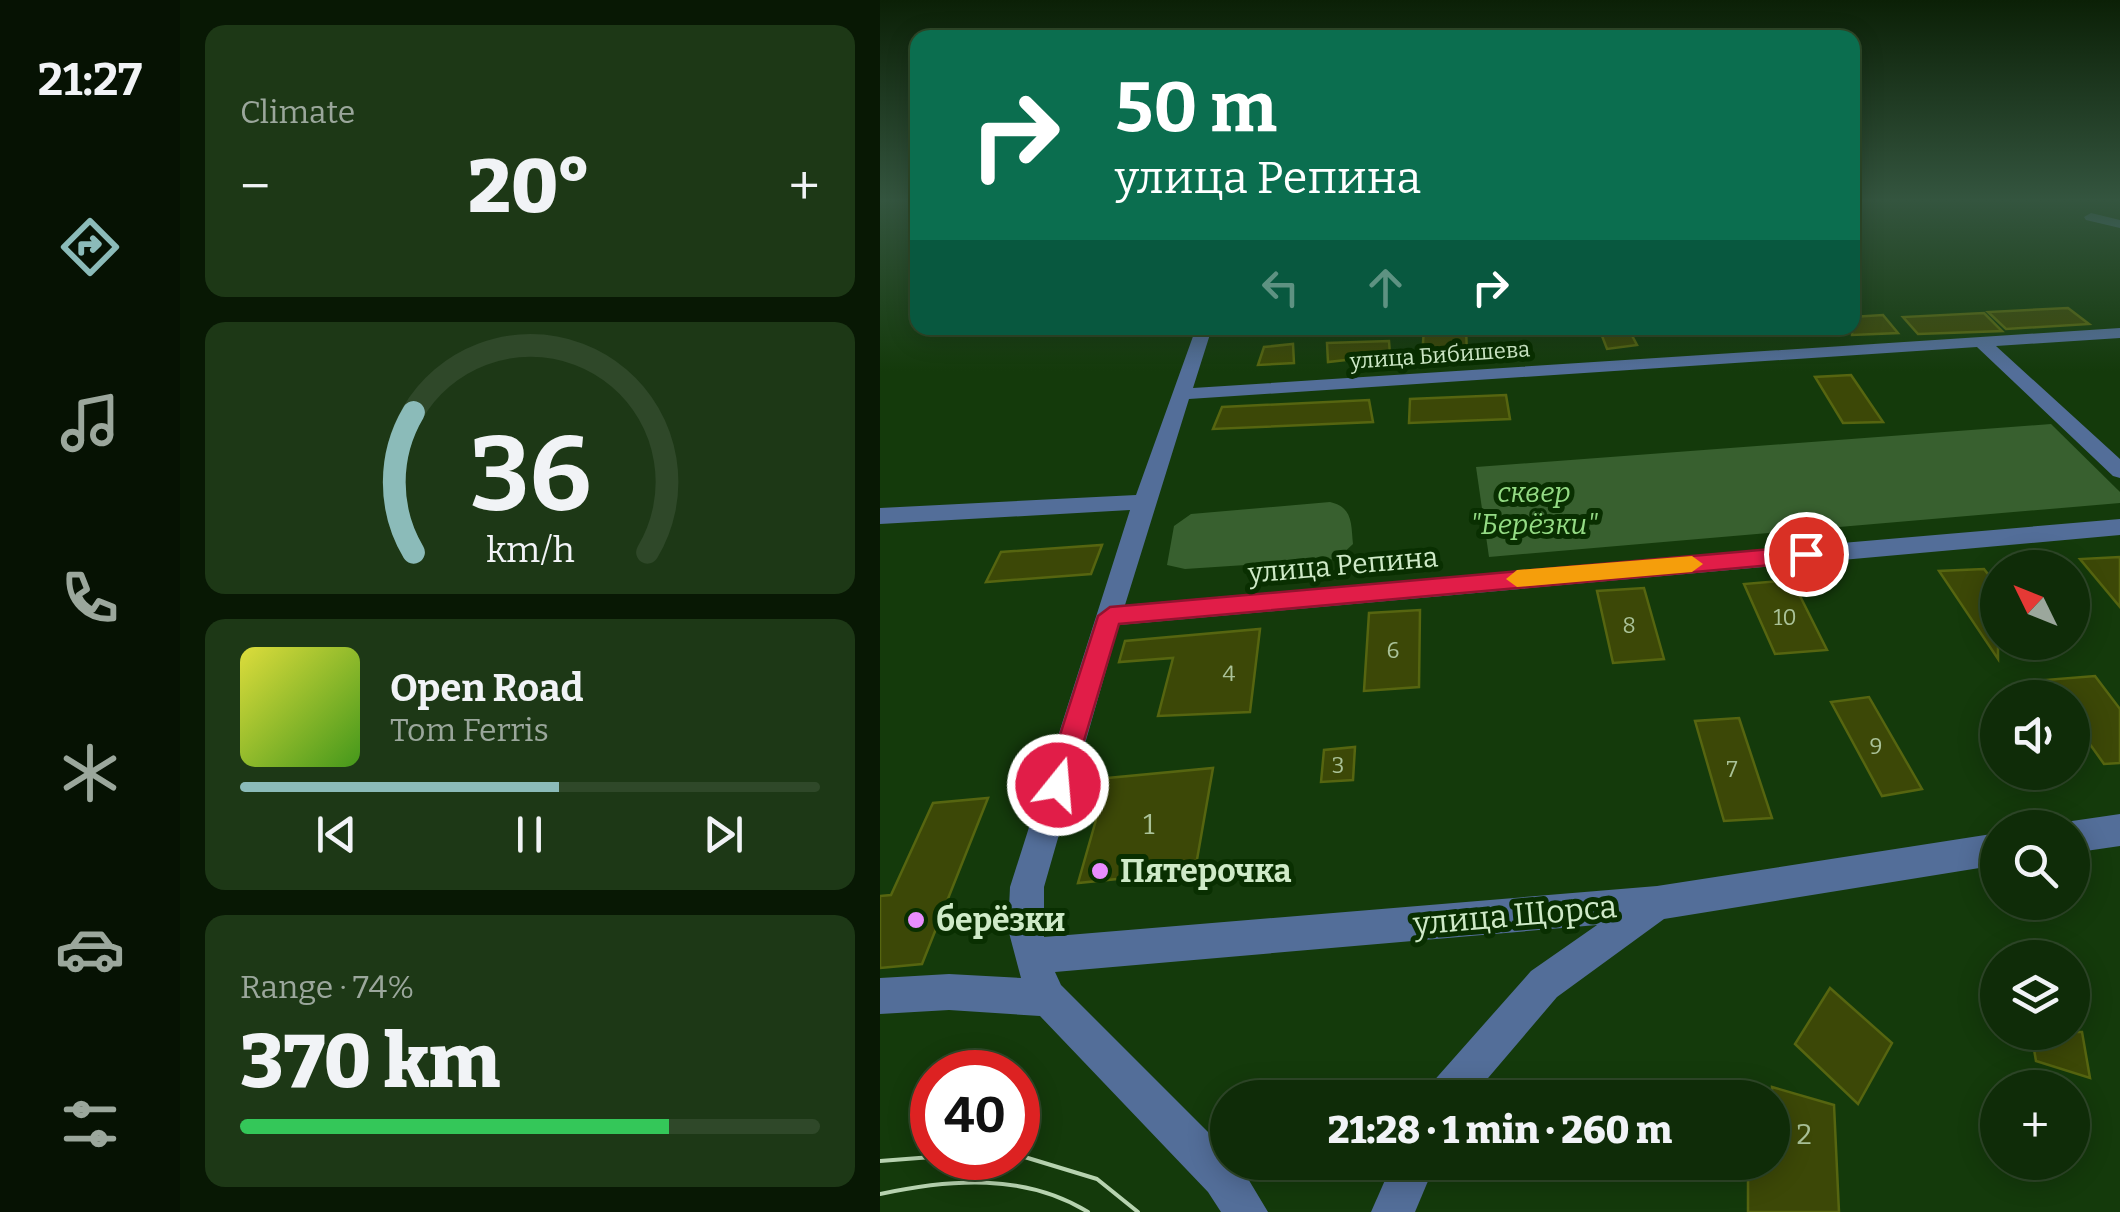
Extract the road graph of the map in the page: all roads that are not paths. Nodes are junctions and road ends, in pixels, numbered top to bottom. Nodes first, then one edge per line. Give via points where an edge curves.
1 (2120, 334) edge
2 (1202, 335) edge
3 (1982, 343) junction
4 (1182, 394) junction
5 (2120, 471) edge
6 (1144, 502) junction
7 (880, 516) edge
8 (2120, 527) edge
9 (1110, 616) junction
10 (2120, 830) edge
11 (2090, 834) edge
12 (1980, 852) edge
13 (1656, 903) junction
14 (1030, 956) junction
15 (880, 996) edge
16 (1048, 998) junction
17 (1461, 1080) edge
18 (1407, 1180) edge
19 (1246, 1212) edge
20 (1393, 1212) edge

1 - 3 street, улица Бибишева
2 - 4 street
3 - 4 street, улица Бибишева
3 - 5 street
4 - 6 street
6 - 7 street
6 - 9 street
8 - 9 street, улица Репина
9 - 14 street via 1027,887
10 - 11 street
12 - 13 street, улица Щорса
13 - 14 street, улица Щорса
13 - 17 street via 1544,984
14 - 16 street
15 - 16 street
16 - 19 street via 1223,1176
18 - 20 street

